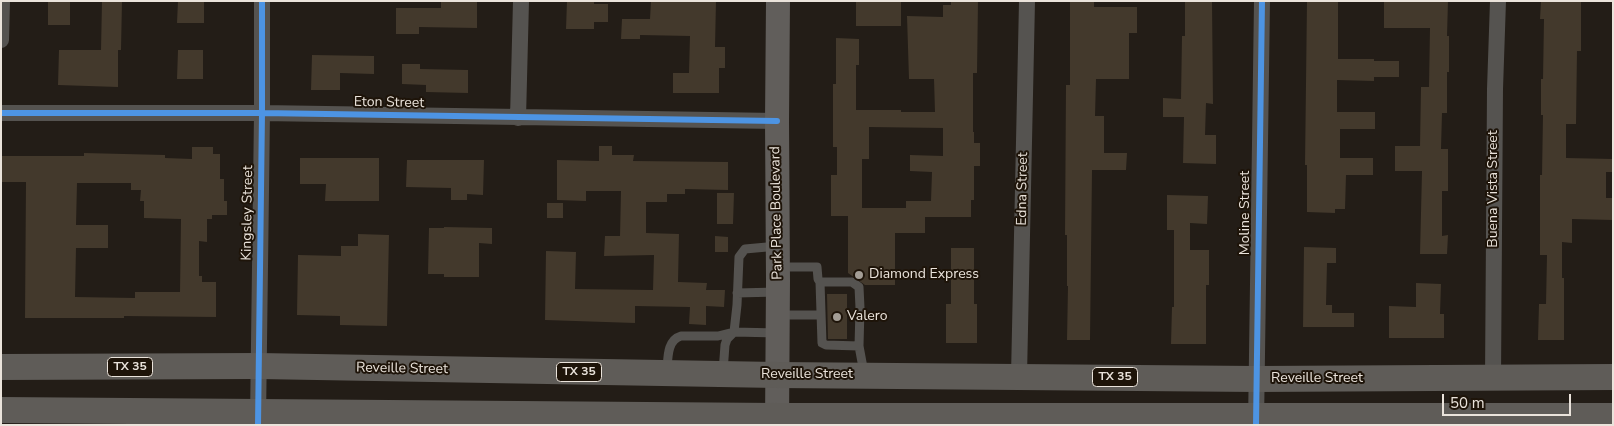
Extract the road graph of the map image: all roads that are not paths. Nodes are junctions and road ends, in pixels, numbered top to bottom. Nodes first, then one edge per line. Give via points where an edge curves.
1 (2, 1) edge
2 (262, 1) edge
3 (521, 1) edge
4 (778, 1) edge
5 (1027, 1) edge
6 (1262, 1) edge
7 (1498, 1) edge
8 (1, 40) edge
9 (1, 113) edge
10 (262, 114) junction
11 (518, 118) junction
12 (777, 121) junction
13 (778, 257) junction
14 (820, 282) junction
15 (737, 293) junction
16 (778, 313) junction
17 (820, 315) junction
18 (734, 332) junction
19 (859, 346) junction
20 (259, 366) junction
21 (1, 367) edge
22 (666, 373) junction
23 (723, 374) junction
24 (778, 375) junction
25 (864, 375) junction
26 (1019, 376) junction
27 (1613, 377) edge
28 (1493, 378) junction
29 (1257, 379) junction
30 (15, 415) edge
31 (1613, 416) edge
32 (258, 418) edge
33 (536, 419) edge
34 (664, 420) edge
35 (777, 420) edge
36 (1020, 420) edge
37 (1257, 420) edge
38 (1493, 421) edge

1 - 8 street
2 - 10 street, Kingsley Street
3 - 11 street
4 - 12 main road, Park Place Boulevard
5 - 26 street, Edna Street
6 - 29 street, Moline Street
7 - 28 street, Buena Vista Street
9 - 10 street, Eton Street
10 - 11 street, Eton Street
10 - 20 street, Kingsley Street
11 - 12 street, Eton Street
12 - 13 main road, Park Place Boulevard
13 - 14 lane via 817,267
13 - 15 lane via 745,249 739,258
13 - 16 main road, Park Place Boulevard
14 - 17 lane
14 - 19 lane via 852,282 859,288
15 - 16 lane
15 - 18 lane
16 - 17 lane
16 - 18 lane
16 - 24 main road, Park Place Boulevard
17 - 19 lane via 822,343
18 - 22 lane via 718,336 676,337 670,348
18 - 23 lane via 725,345
19 - 25 lane
20 - 21 main road, Reveille Street / TX 35
20 - 22 main road, Reveille Street / TX 35
20 - 32 street, Kingsley Street
22 - 23 main road, Reveille Street / TX 35
23 - 24 main road, Reveille Street / TX 35
24 - 25 main road, Reveille Street / TX 35
24 - 35 main road, Park Place Boulevard
25 - 26 main road, Reveille Street / TX 35
26 - 29 main road, Reveille Street / TX 35
27 - 28 main road, Reveille Street / TX 35
28 - 29 main road, Reveille Street / TX 35
29 - 37 street, Moline Street
30 - 32 main road
31 - 38 main road
32 - 33 main road
33 - 34 main road
34 - 35 main road
35 - 36 main road
36 - 37 main road
37 - 38 main road

